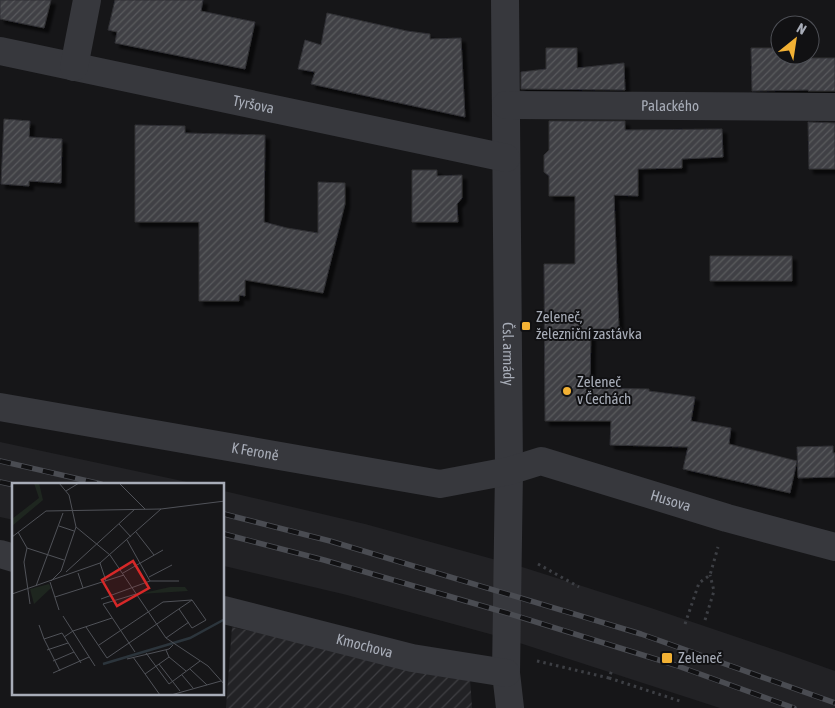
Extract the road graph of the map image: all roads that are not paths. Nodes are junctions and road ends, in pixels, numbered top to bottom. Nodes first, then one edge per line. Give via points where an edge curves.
1 (87, 0) edge
2 (505, 0) edge
3 (0, 51) edge
4 (74, 67) junction
5 (506, 105) junction
6 (835, 108) edge
7 (506, 158) junction
8 (0, 407) edge
9 (509, 471) junction
10 (835, 547) edge
11 (225, 610) edge
12 (506, 673) junction
13 (510, 708) edge

1 - 4 street
2 - 5 street, Čsl. armády
3 - 4 street, Tyršova
4 - 7 street, Tyršova
5 - 6 street, Palackého
5 - 7 street, Čsl. armády
7 - 9 street, Čsl. armády
8 - 9 street, K Feroně via 440,484
9 - 10 street, Husova via 541,461
9 - 12 street, Čsl. armády
11 - 12 street, Kmochova via 412,658
12 - 13 street, Čsl. armády

